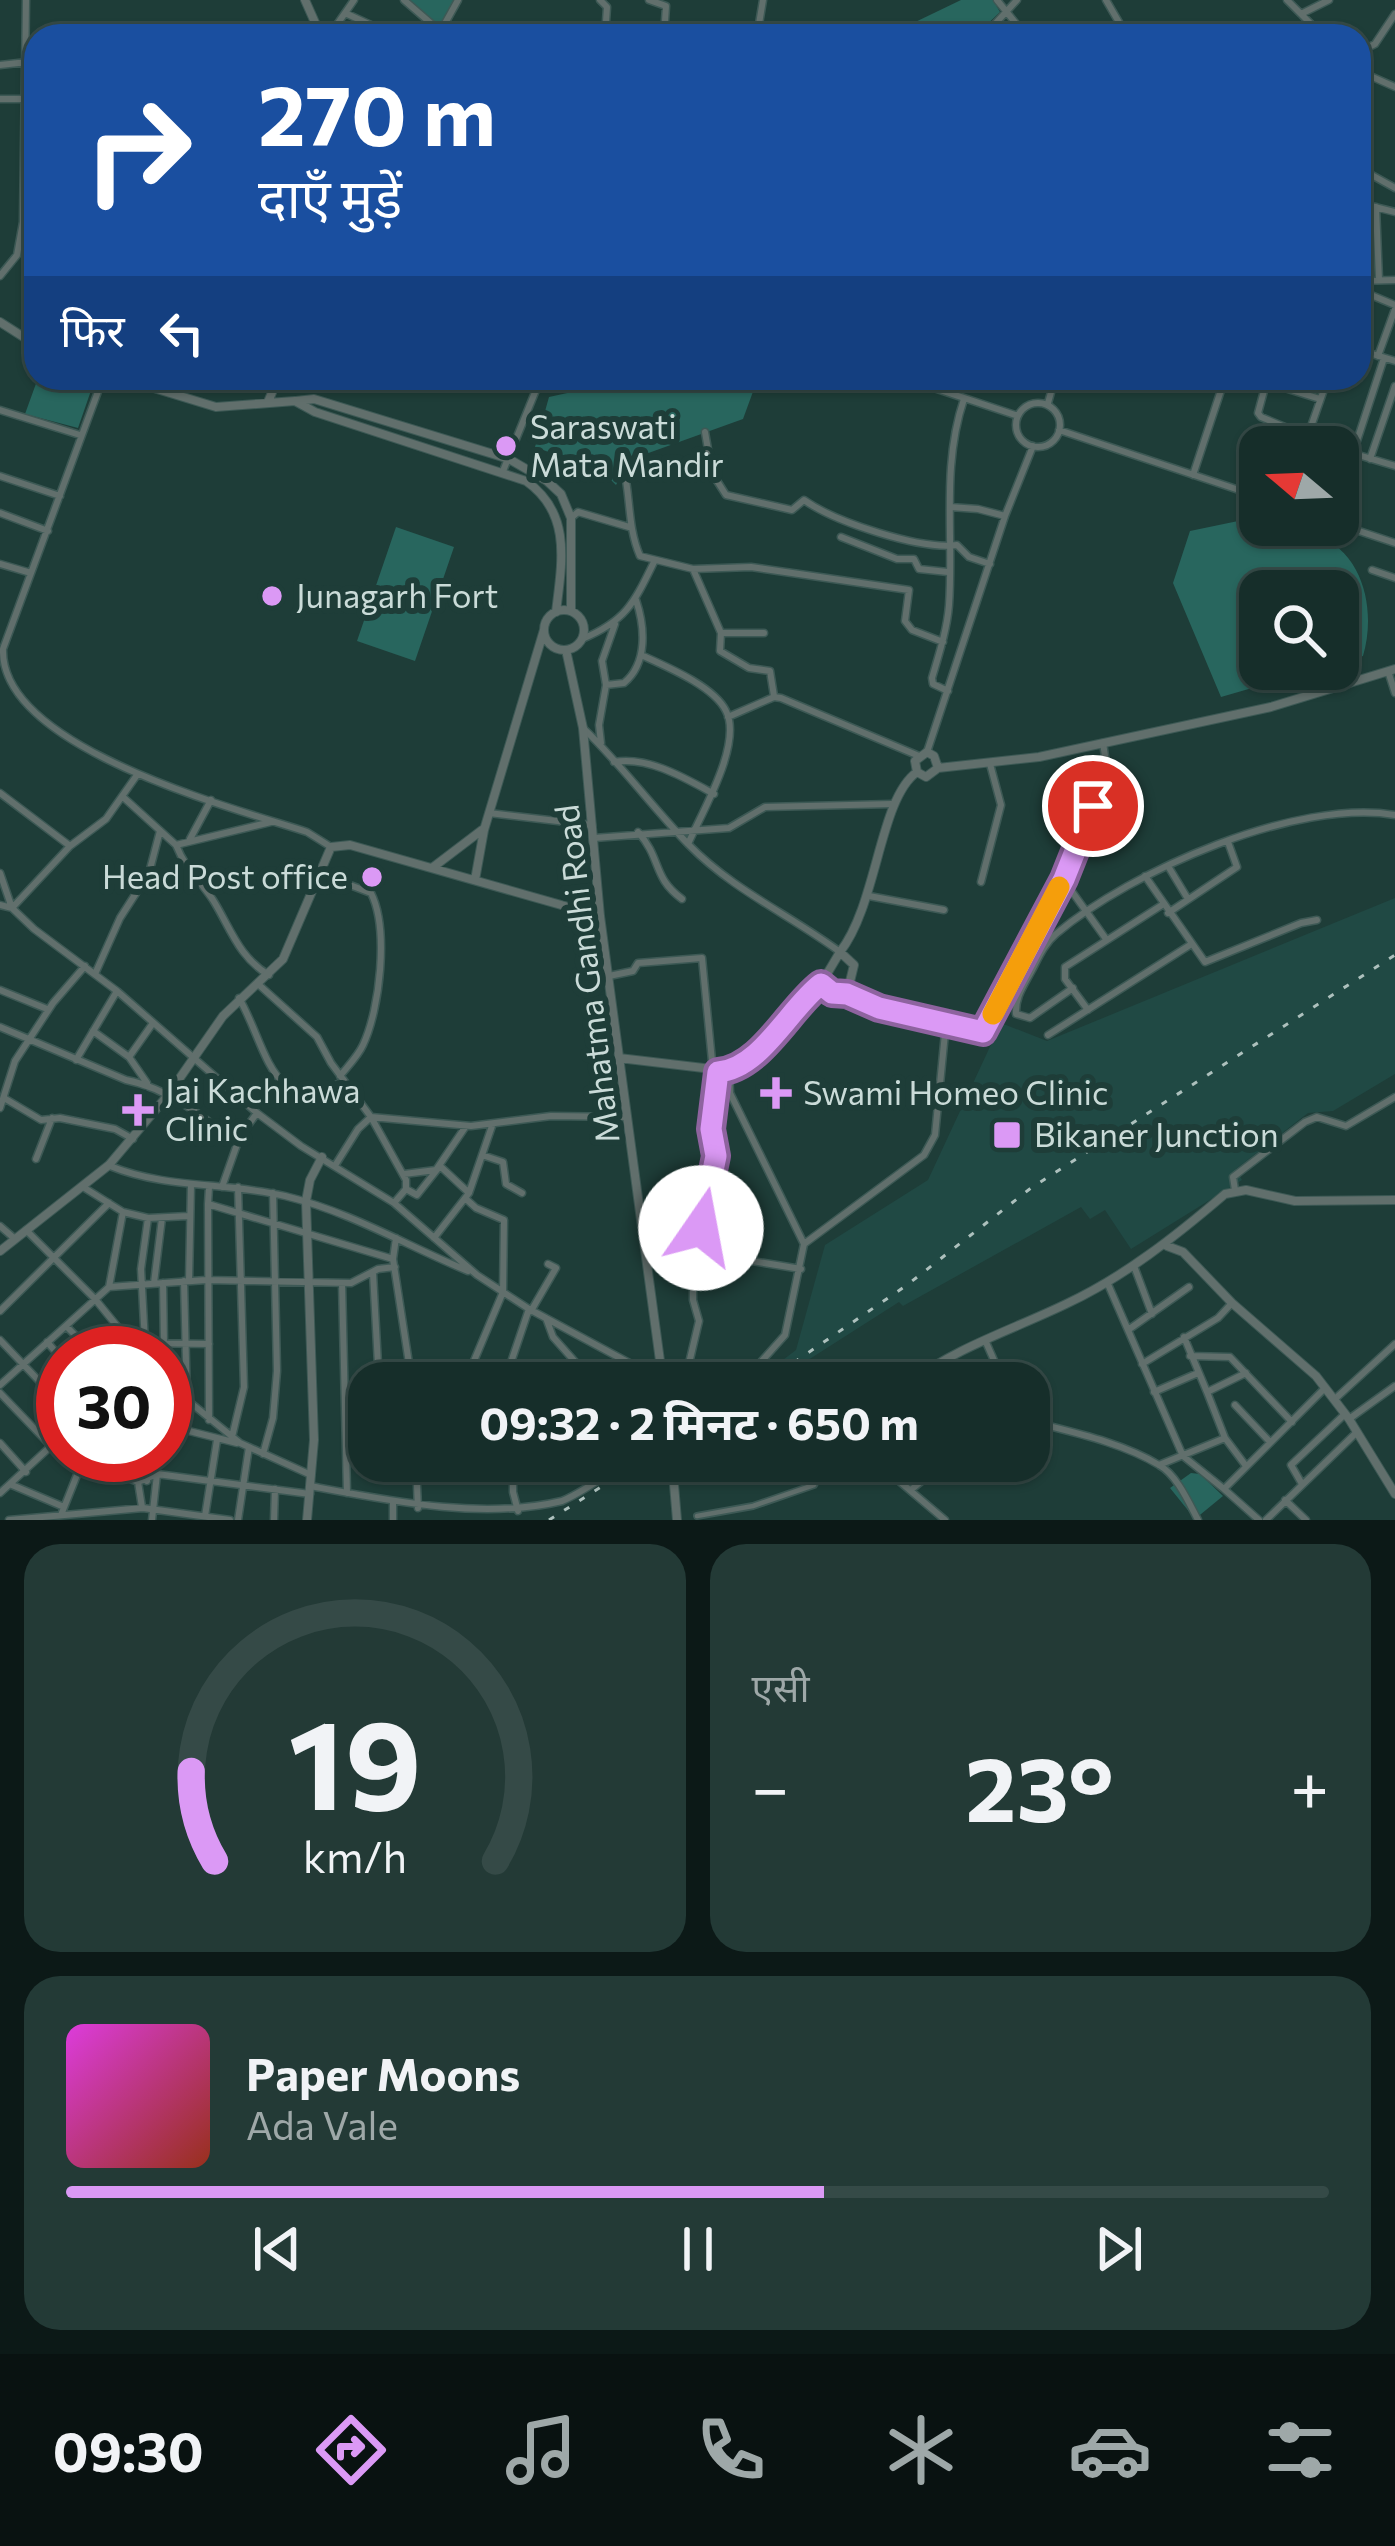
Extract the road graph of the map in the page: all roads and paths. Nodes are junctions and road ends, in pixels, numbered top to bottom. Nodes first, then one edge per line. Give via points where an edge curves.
1 (354, 0) edge
2 (404, 0) edge
3 (649, 0) edge
4 (997, 0) edge
5 (1018, 0) edge
6 (1287, 0) edge
7 (1329, 0) edge
8 (457, 1) edge
9 (469, 1) edge
10 (345, 13) junction
11 (1006, 13) junction
12 (1301, 14) junction
13 (1395, 14) edge
14 (335, 24) edge
15 (368, 24) edge
16 (429, 24) edge
17 (665, 24) edge
18 (995, 24) edge
19 (1016, 24) edge
20 (1310, 24) edge
21 (1371, 46) edge
22 (24, 146) edge
23 (1371, 206) edge
24 (1376, 207) junction
25 (1395, 212) edge
26 (0, 276) edge
27 (1379, 280) junction
28 (1395, 280) edge
29 (1371, 282) edge
30 (1395, 307) edge
31 (1371, 354) edge
32 (1381, 357) junction
33 (1395, 362) edge
34 (1395, 386) edge
35 (98, 390) edge
36 (160, 390) edge
37 (273, 390) edge
38 (536, 390) edge
39 (942, 390) edge
40 (1051, 390) edge
41 (1221, 390) edge
42 (1264, 390) edge
43 (1297, 390) edge
44 (1323, 390) edge
45 (948, 392) joint
46 (964, 399) junction
47 (1320, 399) junction
48 (295, 401) junction
49 (268, 402) junction
50 (1047, 405) junction
51 (0, 410) edge
52 (1018, 416) junction
53 (1281, 426) edge
54 (1311, 426) edge
55 (1060, 430) junction
56 (1359, 430) edge
57 (706, 432) dead end
58 (80, 435) junction
59 (1033, 446) junction
60 (1359, 455) edge
61 (1370, 459) junction
62 (509, 460) junction
63 (623, 465) dead end
64 (1395, 466) edge
65 (503, 471) junction
66 (1193, 475) junction
67 (0, 476) edge
68 (1239, 490) edge
69 (60, 496) junction
70 (950, 507) junction
71 (0, 513) edge
72 (1006, 516) junction
73 (571, 518) junction
74 (629, 527) junction
75 (48, 531) junction
76 (1359, 531) edge
77 (841, 538) dead end
78 (1395, 543) edge
79 (948, 546) junction
80 (655, 561) junction
81 (0, 564) edge
82 (990, 564) junction
83 (693, 569) junction
84 (1372, 570) dead end
85 (949, 572) junction
86 (32, 574) junction
87 (1395, 578) edge
88 (636, 600) junction
89 (571, 611) junction
90 (556, 612) junction
91 (615, 624) junction
92 (544, 630) junction
93 (3, 633) edge
94 (764, 633) dead end
95 (721, 634) junction
96 (582, 639) junction
97 (943, 642) junction
98 (566, 650) junction
99 (641, 655) junction
100 (1391, 670) edge
101 (606, 686) junction
102 (948, 691) junction
103 (1395, 694) edge
104 (774, 697) junction
105 (728, 717) junction
106 (583, 728) junction
107 (1102, 743) junction
108 (602, 746) junction
109 (923, 754) junction
110 (614, 762) junction
111 (990, 764) junction
112 (938, 768) junction
113 (917, 772) junction
114 (137, 775) junction
115 (0, 793) edge
116 (714, 794) junction
117 (123, 797) junction
118 (211, 800) junction
119 (892, 803) junction
120 (489, 813) junction
121 (1395, 815) edge
122 (275, 821) junction
123 (592, 825) junction
124 (676, 829) junction
125 (695, 829) junction
126 (484, 830) junction
127 (160, 831) junction
128 (638, 832) junction
129 (594, 838) junction
130 (188, 842) junction
131 (1228, 842) junction
132 (688, 844) junction
133 (176, 845) junction
134 (70, 846) junction
135 (331, 847) junction
136 (1168, 866) junction
137 (431, 868) junction
138 (0, 873) edge
139 (319, 873) junction
140 (1145, 876) junction
141 (1064, 879) junction
142 (475, 880) junction
143 (982, 882) dead end
144 (869, 896) junction
145 (682, 899) dead end
146 (1189, 899) junction
147 (0, 905) edge
148 (1162, 905) junction
149 (12, 908) junction
150 (944, 910) dead end
151 (1087, 913) junction
152 (1168, 913) junction
153 (600, 916) junction
154 (1317, 920) dead end
155 (1106, 939) junction
156 (1190, 945) junction
157 (840, 952) junction
158 (85, 966) junction
159 (95, 974) junction
160 (269, 975) junction
161 (608, 976) junction
162 (258, 984) junction
163 (821, 984) junction
164 (1072, 988) junction
165 (0, 990) edge
166 (117, 991) junction
167 (847, 994) junction
168 (239, 998) junction
169 (48, 1010) junction
170 (1088, 1010) junction
171 (153, 1023) junction
172 (946, 1023) junction
173 (0, 1027) edge
174 (93, 1031) junction
175 (1048, 1035) dead end
176 (28, 1040) junction
177 (129, 1057) junction
178 (620, 1058) junction
179 (76, 1060) junction
180 (193, 1060) junction
181 (720, 1071) junction
182 (342, 1079) junction
183 (147, 1083) junction
184 (168, 1095) junction
185 (1395, 1096) edge
186 (4, 1098) junction
187 (0, 1108) edge
188 (257, 1113) junction
189 (371, 1117) junction
190 (627, 1117) junction
191 (52, 1118) junction
192 (493, 1125) junction
193 (466, 1126) junction
194 (133, 1139) junction
195 (237, 1144) junction
196 (482, 1155) junction
197 (322, 1157) junction
198 (36, 1159) dead end
199 (336, 1164) junction
200 (109, 1166) junction
201 (440, 1166) junction
202 (404, 1174) junction
203 (190, 1185) junction
204 (209, 1186) junction
205 (82, 1187) junction
206 (222, 1187) junction
207 (238, 1187) junction
208 (406, 1189) junction
209 (1235, 1190) junction
210 (273, 1193) junction
211 (522, 1193) dead end
212 (467, 1196) junction
213 (306, 1201) junction
214 (1395, 1201) edge
215 (109, 1203) junction
216 (394, 1203) junction
217 (208, 1204) junction
218 (238, 1210) junction
219 (122, 1212) junction
220 (188, 1216) junction
221 (148, 1218) junction
222 (162, 1218) junction
223 (272, 1220) junction
224 (0, 1226) edge
225 (26, 1230) junction
226 (305, 1231) junction
227 (396, 1236) junction
228 (434, 1238) junction
229 (15, 1239) junction
230 (804, 1244) junction
231 (1165, 1246) junction
232 (0, 1251) edge
233 (56, 1259) junction
234 (746, 1260) dead end
235 (1133, 1262) junction
236 (394, 1263) junction
237 (548, 1264) dead end
238 (801, 1269) junction
239 (373, 1271) junction
240 (477, 1274) junction
241 (241, 1279) junction
242 (206, 1280) junction
243 (1107, 1280) junction
244 (187, 1281) junction
245 (273, 1281) junction
246 (308, 1281) junction
247 (159, 1283) junction
248 (342, 1283) junction
249 (142, 1284) junction
250 (109, 1287) junction
251 (1189, 1287) dead end
252 (503, 1292) junction
253 (95, 1299) junction
254 (1232, 1303) junction
255 (530, 1310) junction
256 (0, 1311) edge
257 (1152, 1314) junction
258 (547, 1318) junction
259 (65, 1325) edge
260 (118, 1326) edge
261 (144, 1326) edge
262 (163, 1326) edge
263 (187, 1326) edge
264 (1128, 1330) junction
265 (1184, 1337) junction
266 (0, 1340) edge
267 (985, 1340) junction
268 (192, 1344) edge
269 (209, 1344) junction
270 (1395, 1344) edge
271 (36, 1352) edge
272 (1190, 1356) junction
273 (379, 1362) edge
274 (410, 1362) edge
275 (474, 1362) edge
276 (511, 1362) edge
277 (575, 1362) edge
278 (627, 1362) edge
279 (661, 1362) edge
280 (689, 1362) edge
281 (763, 1362) edge
282 (939, 1362) edge
283 (995, 1362) edge
284 (24, 1364) junction
285 (1142, 1364) junction
286 (1246, 1372) junction
287 (1198, 1373) junction
288 (36, 1377) edge
289 (1325, 1387) junction
290 (0, 1389) edge
291 (1393, 1391) edge
292 (1154, 1392) junction
293 (1207, 1392) junction
294 (1334, 1399) junction
295 (1235, 1406) dead end
296 (192, 1407) edge
297 (1347, 1416) junction
298 (209, 1420) junction
299 (1292, 1422) junction
300 (1050, 1426) edge
301 (36, 1429) edge
302 (1357, 1432) junction
303 (192, 1433) edge
304 (232, 1437) junction
305 (1225, 1438) junction
306 (217, 1440) junction
307 (0, 1443) edge
308 (240, 1443) junction
309 (1271, 1443) junction
310 (249, 1447) junction
311 (1303, 1453) junction
312 (263, 1454) junction
313 (347, 1455) joint
314 (1184, 1456) junction
315 (36, 1462) edge
316 (1160, 1465) junction
317 (1246, 1466) junction
318 (1317, 1470) junction
319 (26, 1472) junction
320 (192, 1479) edge
321 (74, 1482) edge
322 (143, 1482) edge
323 (157, 1482) edge
324 (209, 1482) junction
325 (417, 1482) edge
326 (512, 1482) edge
327 (594, 1482) edge
328 (674, 1482) edge
329 (816, 1482) edge
330 (902, 1482) edge
331 (920, 1482) edge
332 (591, 1484) joint
333 (1302, 1484) junction
334 (12, 1485) junction
335 (310, 1485) junction
336 (242, 1487) junction
337 (275, 1489) junction
338 (1224, 1489) junction
339 (910, 1490) junction
340 (0, 1493) edge
341 (347, 1493) junction
342 (1395, 1494) edge
343 (1285, 1500) junction
344 (393, 1503) junction
345 (143, 1508) junction
346 (418, 1508) junction
347 (153, 1509) junction
348 (123, 1510) junction
349 (63, 1511) junction
350 (518, 1511) junction
351 (507, 1516) edge
352 (697, 1516) dead end
353 (73, 1517) edge
354 (204, 1518) edge
355 (462, 1518) edge
356 (9, 1520) edge
357 (123, 1520) edge
358 (152, 1520) edge
359 (234, 1520) edge
360 (274, 1520) edge
361 (307, 1520) edge
362 (393, 1520) edge
363 (677, 1520) edge
364 (945, 1520) edge
365 (1198, 1520) edge
366 (1262, 1520) edge
367 (1306, 1520) edge

1 - 10 street
2 - 16 street
3 - 17 street via 666,6
4 - 11 street
5 - 11 street
6 - 12 street
7 - 12 street
8 - 9 street
10 - 14 street
10 - 15 street
11 - 18 street
11 - 19 street
12 - 20 street
13 - 21 street
22 - 26 street via 20,241
23 - 24 street
24 - 25 street
24 - 27 street
27 - 28 street
27 - 29 street
30 - 32 street
31 - 32 street
32 - 33 street
32 - 56 street
34 - 61 street
35 - 58 street
36 - 49 street via 215,407
37 - 49 street
38 - 62 street
39 - 45 street
40 - 50 street
41 - 66 street
42 - 53 street via 1258,413
43 - 47 street
44 - 47 street
45 - 46 street
46 - 52 street
46 - 70 street
47 - 54 street
48 - 49 street
48 - 62 street via 314,399
48 - 65 street
50 - 52 street
50 - 55 street
51 - 58 street
52 - 59 street via 1019,434
55 - 59 street
55 - 66 street
57 - 79 street via 715,482 726,495 792,510 804,500 883,532
58 - 69 street
59 - 72 street
60 - 61 street
61 - 64 street
62 - 65 street
62 - 73 street via 561,494
63 - 74 street
65 - 90 street via 538,489 556,513
66 - 68 street
67 - 69 street
69 - 75 street
70 - 72 street
70 - 79 street
71 - 75 street
72 - 82 street
73 - 74 street via 578,512
73 - 89 street
74 - 80 street via 640,556
75 - 86 street
76 - 78 street
77 - 85 street via 914,560 926,572
79 - 82 street
79 - 85 street
80 - 83 street
80 - 88 street
81 - 86 street
82 - 102 street
83 - 95 street
83 - 97 street via 751,567 909,590 905,621
84 - 87 street
85 - 97 street
86 - 93 street
88 - 91 street
88 - 99 street
89 - 90 street
89 - 96 street via 581,620
90 - 92 street
91 - 96 street
91 - 101 street via 602,662
92 - 98 street via 549,644
92 - 120 street
93 - 114 street via 4,673 22,700 78,747
94 - 95 street
95 - 104 street via 724,656 770,671
96 - 98 street
97 - 102 street via 932,678
98 - 106 street, Mahatma Gandhi Road
99 - 101 street via 628,680
99 - 105 street via 689,678
100 - 103 street
100 - 107 street
101 - 108 street
102 - 109 street
104 - 105 street
104 - 109 street
105 - 116 street
106 - 108 street
106 - 123 street, Mahatma Gandhi Road
107 - 111 street
107 - 141 street via 1107,769
108 - 110 street
109 - 112 street
109 - 113 street
110 - 116 street via 672,772
110 - 124 street
111 - 112 street
111 - 143 street via 1001,805
112 - 113 street via 932,776
113 - 119 street
114 - 117 street
114 - 118 street
115 - 134 street
116 - 125 street
117 - 127 street
117 - 134 street
118 - 122 street
118 - 130 street
119 - 125 street via 765,807 729,828
119 - 144 street
120 - 123 street
120 - 126 street
121 - 131 street via 1314,816
122 - 130 street
122 - 135 street
123 - 129 street, Mahatma Gandhi Road
124 - 125 street
124 - 128 street
124 - 132 street
125 - 132 street
126 - 137 street
126 - 142 street
127 - 133 street
127 - 159 street via 149,873
128 - 129 street
128 - 145 street via 656,854 662,883
129 - 153 street, Mahatma Gandhi Road
130 - 133 street
131 - 136 street
131 - 146 street via 1237,867
132 - 157 street
133 - 160 street via 243,953
134 - 149 street
135 - 137 street
135 - 139 street
136 - 140 street
136 - 146 street
137 - 142 street
138 - 149 street
139 - 160 street via 296,935
139 - 182 street via 371,893 380,933 368,1032
140 - 148 street
140 - 151 street
141 - 151 street
141 - 172 street via 983,1032
142 - 153 street
144 - 150 street
144 - 157 street
146 - 152 street
147 - 149 street
148 - 152 street
148 - 155 street
149 - 158 street
151 - 155 street
151 - 164 street via 1048,943 1016,998 1016,1014 1030,1018
152 - 156 street
153 - 161 street, Mahatma Gandhi Road
154 - 156 street via 1209,962
155 - 164 street via 1065,967
156 - 170 street
157 - 163 street
157 - 167 street via 854,965
158 - 159 street
158 - 169 street
159 - 166 street
160 - 162 street
161 - 178 street, Mahatma Gandhi Road
161 - 181 street via 638,963 702,958
162 - 168 street
162 - 182 street via 312,1032
163 - 167 street
163 - 181 street via 777,1035
164 - 170 street
165 - 169 street
166 - 171 street
166 - 174 street
167 - 172 street
168 - 180 street
168 - 182 street via 284,1082 315,1095
169 - 176 street
170 - 175 street
171 - 177 street
171 - 180 street
172 - 230 street via 934,1135 924,1155
173 - 176 street
174 - 177 street
174 - 179 street
176 - 179 street
176 - 186 street
177 - 183 street
178 - 181 street
178 - 190 street, Mahatma Gandhi Road
179 - 183 street
180 - 184 street
180 - 188 street
181 - 230 street
181 - 280 street via 711,1129 716,1156 693,1265 699,1321
182 - 189 street
183 - 184 street
184 - 194 street
184 - 195 street
185 - 209 street via 1346,1126 1317,1117 1306,1122 1233,1177
186 - 187 street
186 - 191 street via 41,1120
188 - 195 street
188 - 197 street
189 - 193 street
189 - 199 street
189 - 202 street
190 - 192 street
190 - 279 street, Mahatma Gandhi Road
191 - 194 street
191 - 198 street
192 - 193 street
192 - 196 street
193 - 201 street
194 - 200 street
195 - 206 street
196 - 211 street via 503,1162 506,1184
196 - 212 street
197 - 199 street
197 - 213 street
199 - 216 street
200 - 203 street
200 - 205 street
201 - 202 street
201 - 208 street via 417,1195
201 - 212 street
202 - 208 street
203 - 204 street
203 - 220 street
204 - 206 street
204 - 217 street
205 - 215 street
205 - 225 street
206 - 207 street
207 - 210 street
207 - 218 street
208 - 216 street
209 - 214 street via 1294,1201
209 - 231 street
210 - 213 street
210 - 223 street
212 - 228 street
212 - 252 street via 504,1220
213 - 226 street
213 - 227 street
215 - 219 street
215 - 233 street
216 - 228 street
217 - 218 street
217 - 242 street
218 - 223 street
218 - 241 street
219 - 221 street
219 - 250 street
220 - 222 street
220 - 244 street
221 - 222 street
221 - 249 street
222 - 247 street
223 - 226 street
223 - 245 street
224 - 229 street
225 - 229 street
225 - 233 street
226 - 236 street
226 - 246 street
227 - 236 street
227 - 240 street
228 - 240 street
229 - 232 street
230 - 238 street
231 - 235 street
231 - 254 street via 1183,1252
233 - 253 street
233 - 256 street
234 - 238 street
235 - 243 street
235 - 257 street
236 - 239 street
236 - 274 street
237 - 255 street via 556,1268
238 - 281 street via 785,1335
239 - 248 street
239 - 273 street
240 - 252 street
241 - 242 street
241 - 245 street
241 - 304 street via 244,1387
242 - 244 street
242 - 269 street
243 - 264 street
243 - 267 street
244 - 247 street
244 - 263 street
245 - 246 street
245 - 312 street via 277,1371
246 - 248 street
246 - 335 street
247 - 249 street
247 - 262 street
248 - 313 street
249 - 250 street
249 - 261 street
250 - 253 street
251 - 257 street
252 - 255 street
252 - 275 street
253 - 259 street
253 - 260 street
254 - 265 street
254 - 289 street
255 - 258 street
255 - 276 street
257 - 264 street
258 - 277 street
258 - 278 street
264 - 285 street
265 - 272 street
265 - 285 street
266 - 284 street
267 - 282 street
267 - 283 street
268 - 269 street
269 - 298 street
270 - 294 street
271 - 284 street
272 - 286 street via 1226,1354
272 - 287 street
284 - 288 street
284 - 290 street
285 - 292 street
286 - 293 street
286 - 299 street
287 - 292 street
287 - 293 street
289 - 294 street
289 - 299 street
290 - 301 street
291 - 297 street
292 - 314 street
293 - 305 street
294 - 297 street
295 - 309 street
296 - 298 street
297 - 302 street
297 - 311 street
298 - 304 street
299 - 309 street
300 - 316 street
302 - 318 street
302 - 342 street
303 - 306 street
304 - 308 street
305 - 314 street
305 - 317 street
306 - 308 street
306 - 324 street
307 - 319 street
308 - 310 street
309 - 317 street
310 - 312 street
310 - 336 street
311 - 318 street
311 - 333 street via 1290,1468
312 - 335 street
313 - 341 street
314 - 316 street
314 - 338 street
315 - 319 street
316 - 365 street
317 - 338 street
318 - 333 street
319 - 334 street
320 - 324 street
321 - 349 street
322 - 345 street
323 - 347 street
324 - 336 street
324 - 354 street
325 - 346 street
326 - 350 street
327 - 332 street
328 - 363 street
329 - 352 street
330 - 339 street
331 - 339 street
332 - 350 street
333 - 343 street
334 - 340 street
334 - 349 street
335 - 337 street
335 - 341 street
335 - 361 street
336 - 337 street
336 - 359 street
337 - 360 street
338 - 366 street
339 - 364 street
341 - 344 street
343 - 366 street
343 - 367 street
344 - 346 street
344 - 362 street
345 - 347 street
345 - 348 street
346 - 355 street
347 - 354 street
347 - 358 street
348 - 353 street
348 - 357 street
349 - 353 street
349 - 356 street
350 - 351 street
351 - 355 street
354 - 359 street

